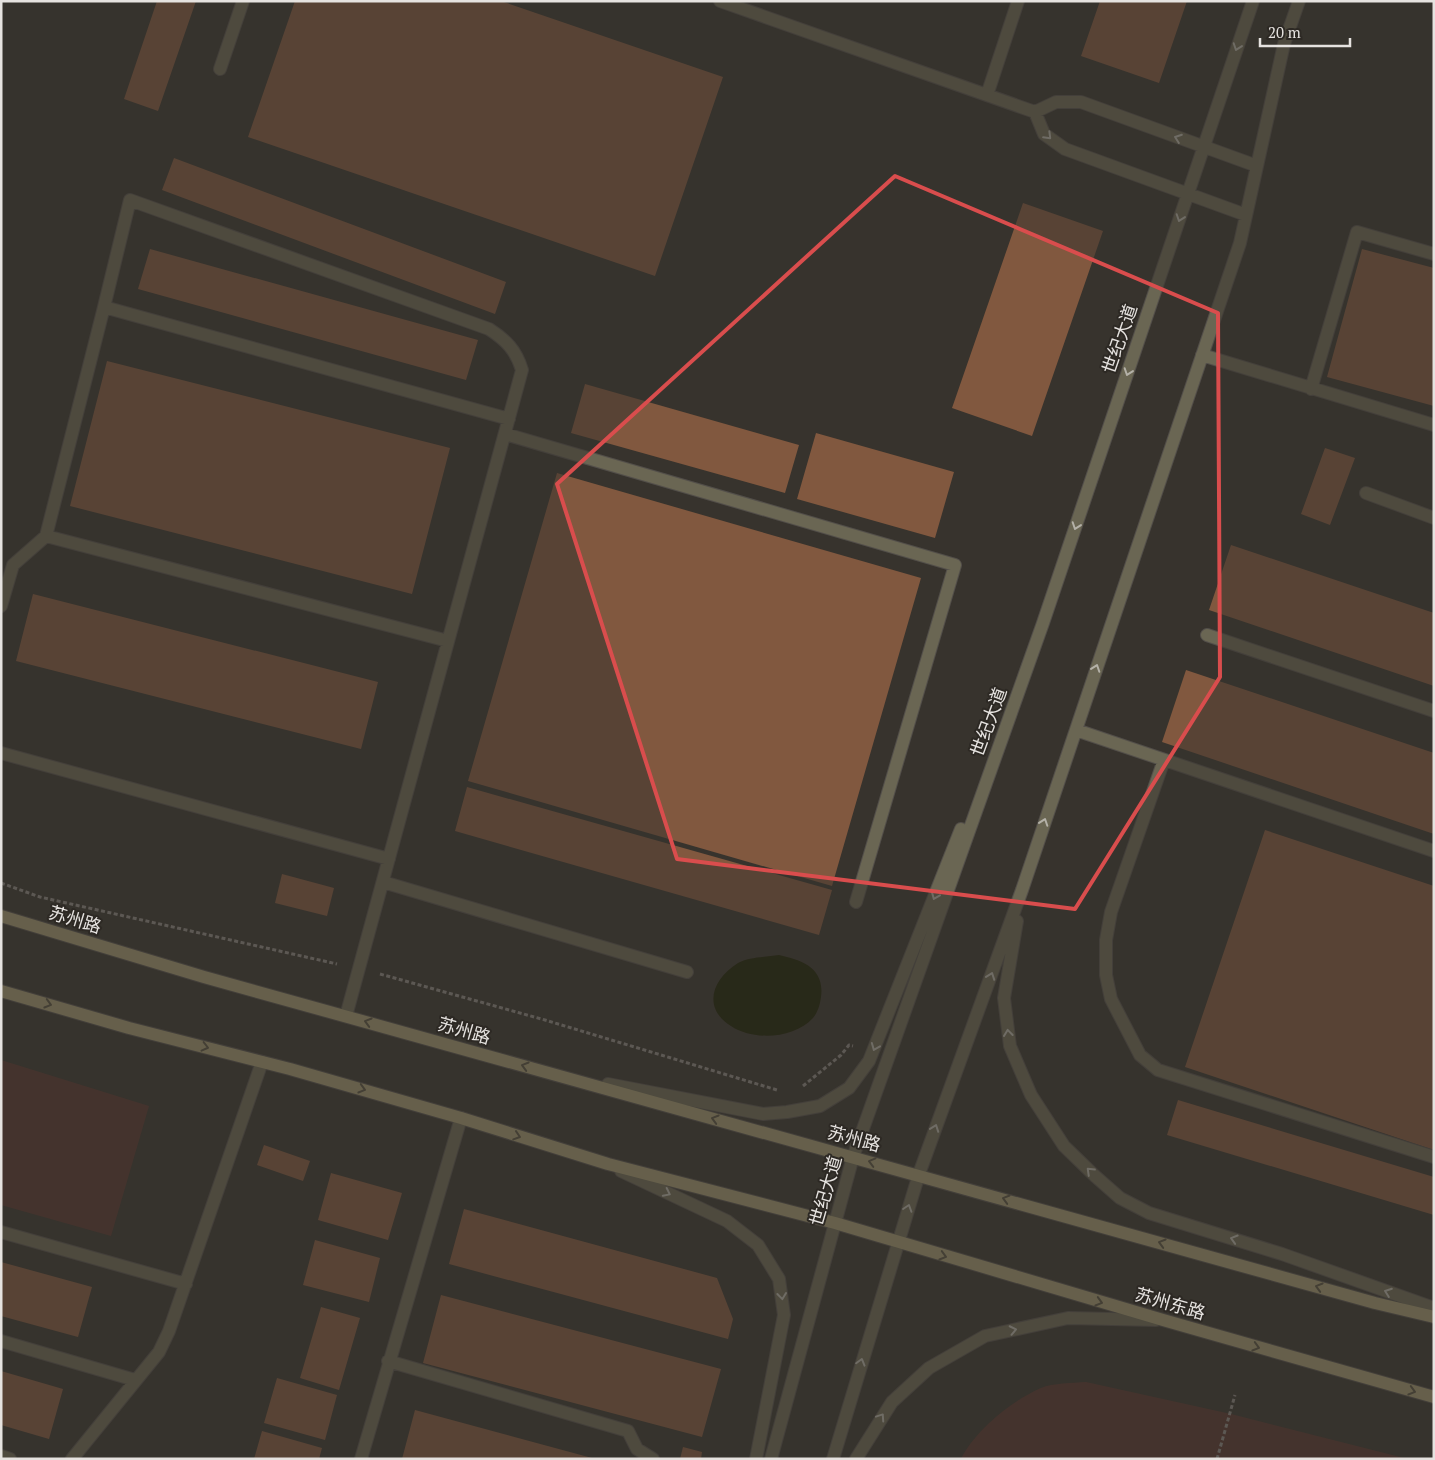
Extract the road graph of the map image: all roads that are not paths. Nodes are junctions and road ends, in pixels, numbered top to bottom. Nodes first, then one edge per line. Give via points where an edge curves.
1 (243, 1) edge
2 (720, 1) edge
3 (1018, 1) edge
4 (1253, 1) edge
5 (1299, 1) edge
6 (1303, 1) edge
7 (1284, 44) junction
8 (220, 69) dead end
9 (987, 95) junction
10 (1035, 112) junction
11 (1204, 147) junction
12 (1257, 166) junction
13 (1188, 193) junction
14 (1246, 215) junction
15 (1434, 254) edge
16 (104, 307) junction
17 (1202, 356) junction
18 (1311, 389) junction
19 (509, 418) junction
20 (1434, 425) edge
21 (505, 434) junction
22 (1366, 493) dead end
23 (1434, 518) edge
24 (46, 536) junction
25 (1, 606) edge
26 (1043, 623) junction
27 (1207, 635) dead end
28 (448, 641) junction
29 (1434, 711) edge
30 (1076, 730) junction
31 (1, 753) edge
32 (1164, 760) junction
33 (1434, 851) edge
34 (389, 858) junction
35 (383, 882) junction
36 (1022, 890) junction
37 (856, 902) dead end
38 (1, 916) edge
39 (686, 972) dead end
40 (1, 991) edge
41 (346, 1016) junction
42 (262, 1062) junction
43 (555, 1074) junction
44 (461, 1118) junction
45 (853, 1157) junction
46 (1434, 1157) edge
47 (608, 1164) junction
48 (919, 1174) junction
49 (835, 1223) junction
50 (1, 1232) edge
51 (897, 1243) junction
52 (186, 1284) junction
53 (1434, 1308) edge
54 (1434, 1317) edge
55 (1163, 1320) junction
56 (1, 1341) edge
57 (388, 1361) junction
58 (135, 1380) junction
59 (1434, 1397) edge
60 (1, 1456) edge
61 (10, 1459) edge
62 (72, 1459) edge
63 (361, 1459) edge
64 (653, 1459) edge
65 (756, 1459) edge
66 (771, 1459) edge
67 (833, 1459) edge
68 (856, 1459) edge

1 - 8 street
2 - 9 street
3 - 9 street
4 -> 11 street, 世纪大道
5 - 7 street
6 - 7 street
7 - 12 street
9 - 10 street
11 -> 10 street via 1081,102 1056,102
10 -> 13 street via 1044,134 1065,150
11 - 12 street
11 - 13 street, 世纪大道
12 - 14 street
13 - 14 street
13 -> 26 street, 世纪大道
14 - 17 street via 1240,243
15 - 18 street via 1357,232
16 - 19 street
16 - 19 street via 130,200 488,329 504,338 517,355 522,370
16 - 24 street
17 - 18 street
30 -> 17 street
18 - 20 street
19 - 21 street
21 - 28 street
21 - 37 street via 955,565
22 - 23 street
24 - 25 street via 13,565
24 - 28 street
26 -> 43 street via 874,1050 849,1088 820,1106 763,1114
26 - 45 street, 世纪大道
27 - 29 street
28 - 34 street
30 - 32 street
36 -> 30 street
31 - 34 street
32 - 33 street
32 - 46 street via 1111,912 1106,940 1106,975 1111,999 1140,1055 1158,1070
34 - 35 street
35 - 39 street
35 - 41 street
48 -> 36 street
53 -> 36 street via 1282,1254 1149,1213 1120,1198 1064,1146 1031,1095 1010,1046 1004,998
38 - 41 main road, 苏州路
40 -> 42 main road
43 -> 41 main road, 苏州路
42 -> 44 main road
42 - 52 street
45 -> 43 main road, 苏州路
44 -> 47 main road
44 - 57 street
48 -> 45 main road, 苏州路
45 - 49 street, 世纪大道
47 - 49 main road
47 -> 65 street via 727,1221 758,1245 780,1279 784,1315
51 -> 48 street
54 -> 48 main road
49 - 51 main road
49 - 66 street, 世纪大道
50 - 52 street
51 -> 55 main road, 苏州东路
67 -> 51 street
52 - 58 street via 158,1352
55 -> 59 main road, 苏州东路
68 -> 55 street via 892,1402 929,1368 985,1336 1068,1318
56 - 58 street
57 - 63 street
57 - 64 street via 628,1431 637,1449
58 - 62 street
60 - 61 street

